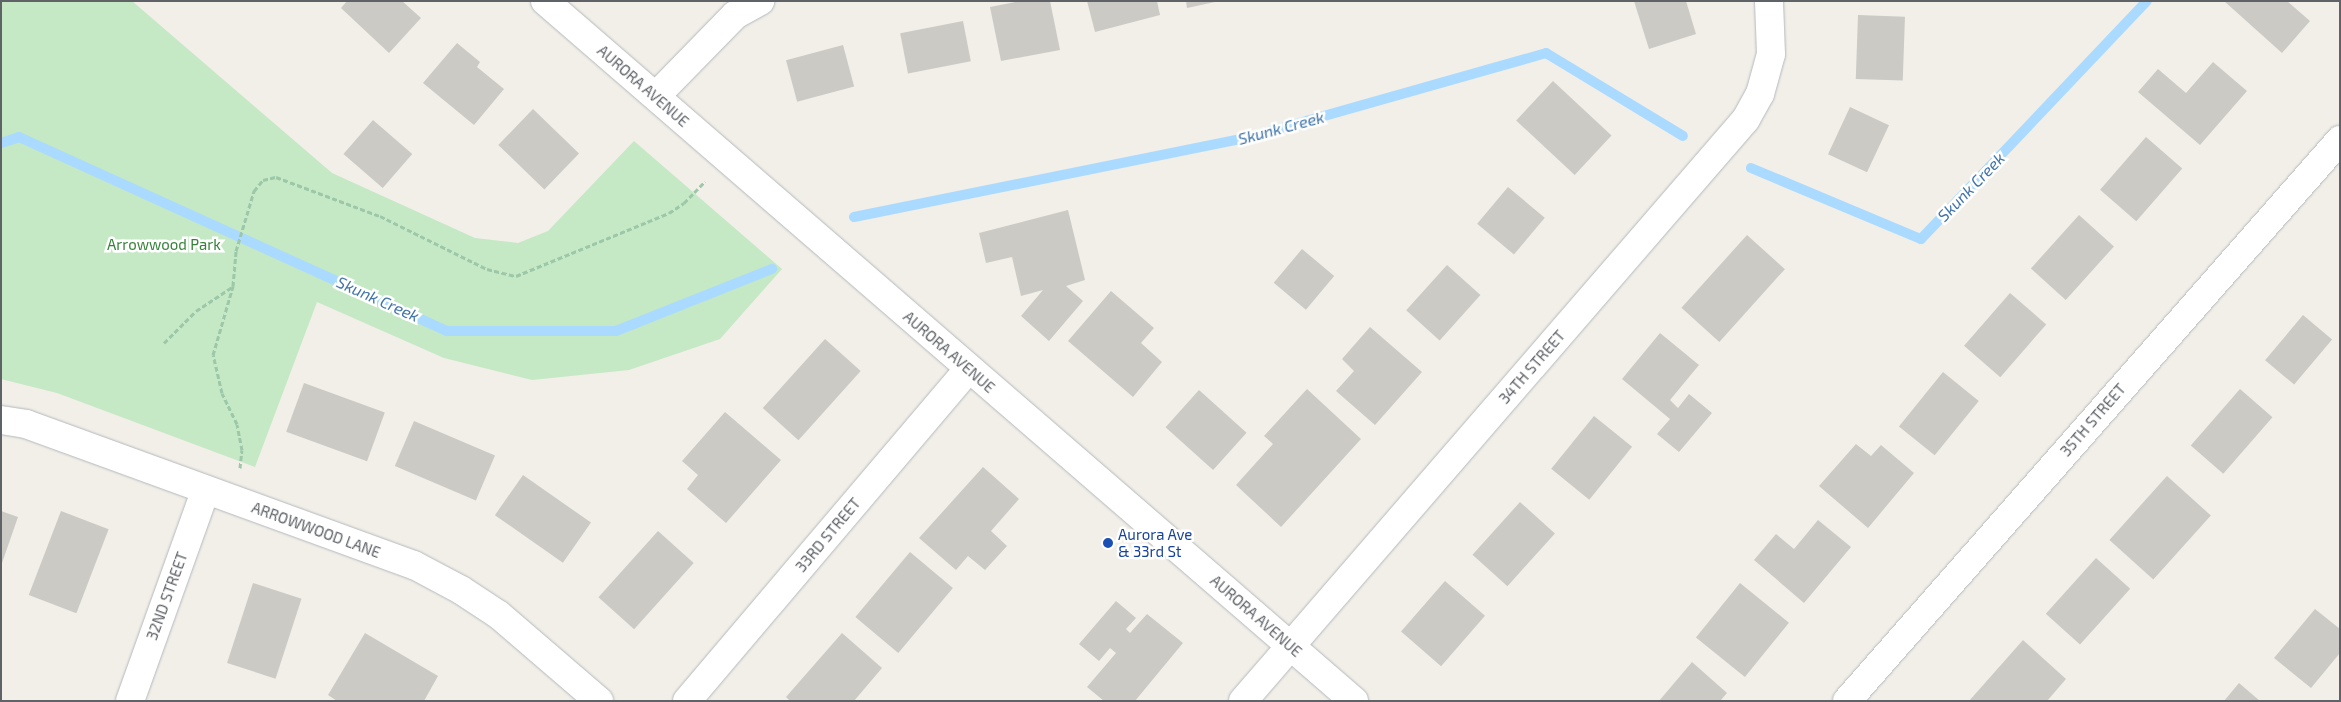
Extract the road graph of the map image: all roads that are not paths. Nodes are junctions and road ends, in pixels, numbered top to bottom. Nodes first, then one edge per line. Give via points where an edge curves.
1 (545, 1) edge
2 (760, 1) edge
3 (1771, 6) edge
4 (656, 96) junction
5 (2340, 140) edge
6 (969, 369) junction
7 (1, 420) edge
8 (205, 491) junction
9 (1291, 646) junction
10 (130, 701) edge
11 (599, 701) edge
12 (686, 701) edge
13 (1243, 701) edge
14 (1354, 701) edge
15 (1847, 701) edge

1 - 4 street, AURORA AVENUE
2 - 4 street via 735,15
3 - 9 street, 34TH STREET via 1772,54 1760,94 1746,119
4 - 6 street, AURORA AVENUE
5 - 15 street, 35TH STREET
6 - 9 street, AURORA AVENUE
6 - 12 street, 33RD STREET
7 - 8 street, ARROWWOOD LANE via 26,424
8 - 10 street, 32ND STREET
8 - 11 street, ARROWWOOD LANE via 414,565 461,590 499,615
9 - 13 street, 34TH STREET
9 - 14 street, AURORA AVENUE

